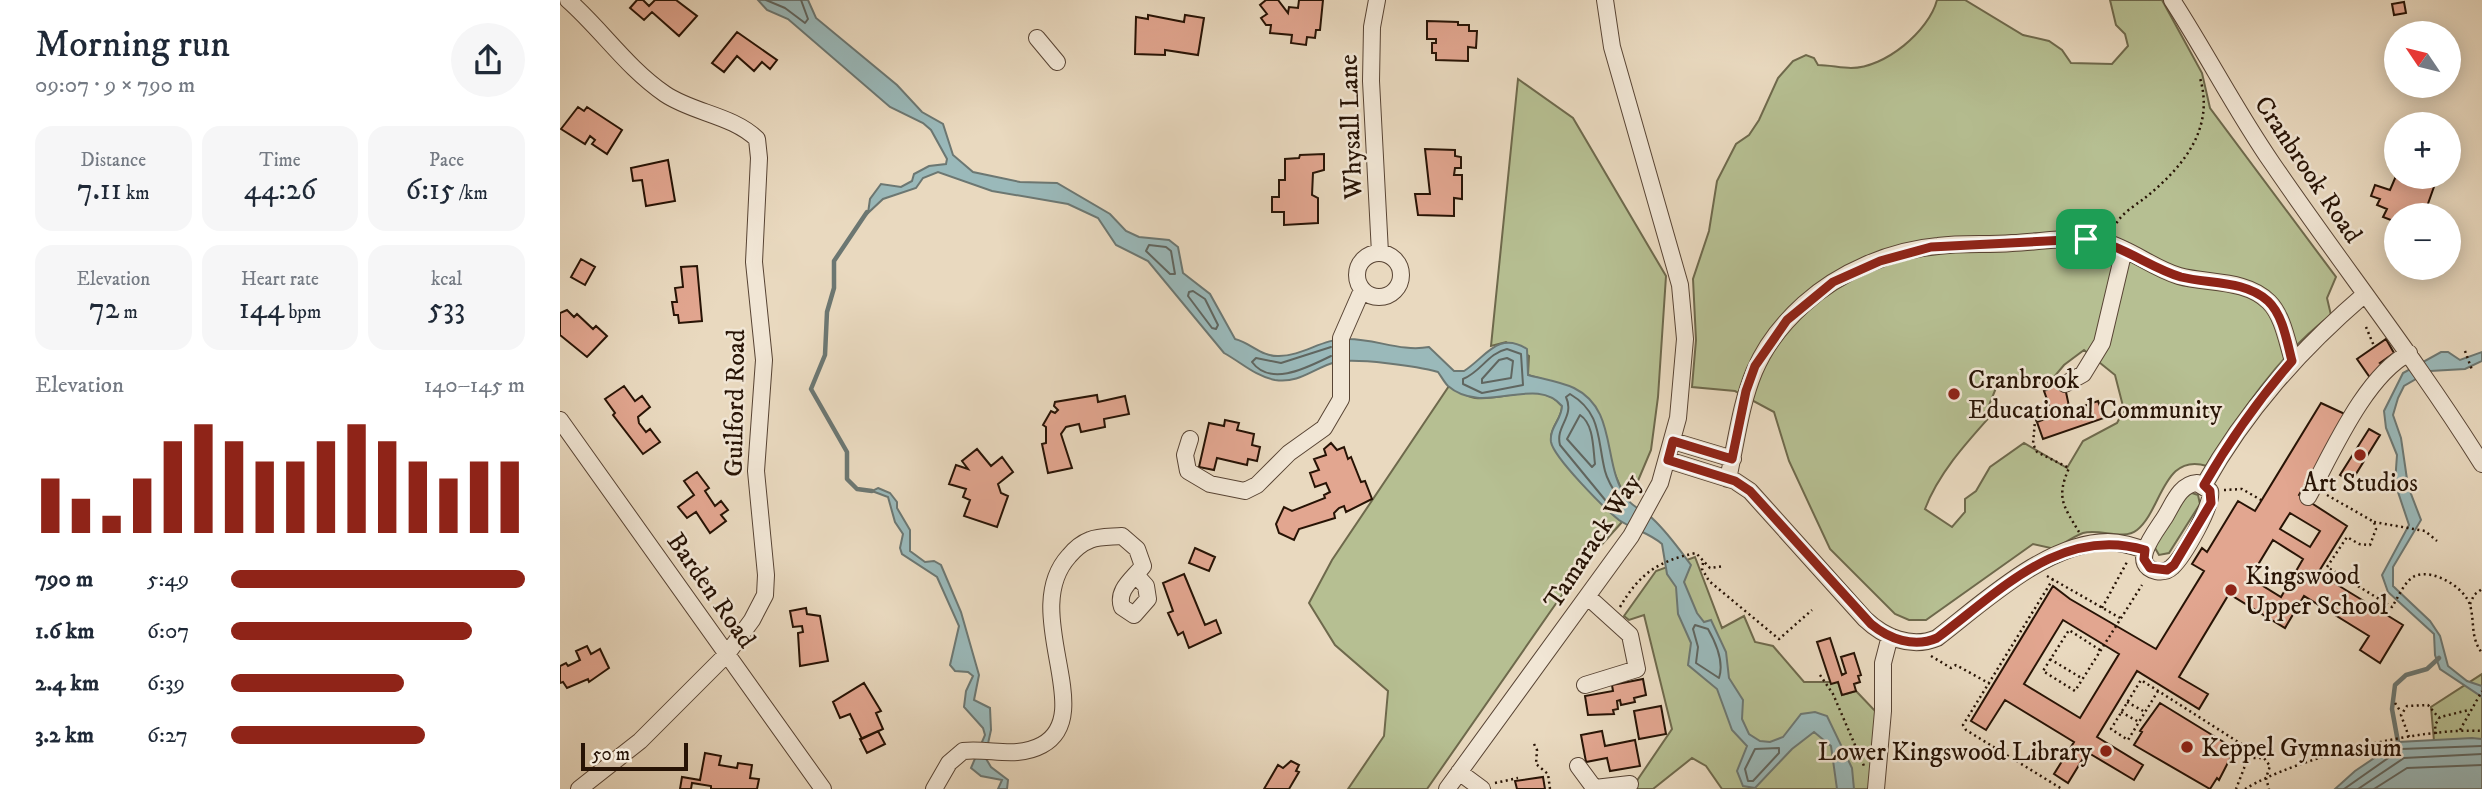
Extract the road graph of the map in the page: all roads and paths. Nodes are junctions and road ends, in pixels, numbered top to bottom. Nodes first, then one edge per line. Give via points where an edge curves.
1 (568, 0) edge
2 (1377, 0) edge
3 (1605, 0) edge
4 (2172, 0) edge
5 (1037, 38) dead end
6 (1057, 62) dead end
7 (2197, 69) dead end
8 (2116, 246) junction
9 (1380, 253) junction
10 (1362, 290) junction
11 (2365, 294) junction
12 (2366, 327) dead end
13 (2374, 346) dead end
14 (2405, 346) junction
15 (2465, 351) dead end
16 (2292, 361) junction
17 (2472, 370) dead end
18 (2065, 384) dead end
19 (2052, 413) dead end
20 (560, 420) edge
21 (1190, 439) dead end
22 (1673, 441) junction
23 (1732, 459) junction
24 (1668, 460) junction
25 (2482, 464) edge
26 (1728, 479) junction
27 (2204, 485) junction
28 (2224, 490) dead end
29 (2311, 492) joint
30 (2261, 500) dead end
31 (2374, 522) junction
32 (2081, 536) dead end
33 (2437, 541) dead end
34 (2145, 550) junction
35 (2127, 562) dead end
36 (1703, 563) junction
37 (1724, 566) dead end
38 (1136, 575) dead end
39 (2046, 575) dead end
40 (2053, 579) junction
41 (2142, 585) dead end
42 (2482, 589) edge
43 (1588, 597) junction
44 (2470, 604) junction
45 (2102, 608) junction
46 (1812, 610) dead end
47 (1618, 612) dead end
48 (2120, 618) junction
49 (1890, 636) junction
50 (2100, 650) junction
51 (2482, 653) edge
52 (727, 654) junction
53 (1931, 656) dead end
54 (2050, 659) junction
55 (1820, 675) dead end
56 (2083, 679) junction
57 (1991, 684) junction
58 (1585, 685) dead end
59 (2158, 691) junction
60 (2481, 693) edge
61 (2127, 702) junction
62 (2395, 703) dead end
63 (2469, 710) junction
64 (2121, 712) junction
65 (2145, 712) junction
66 (2401, 712) junction
67 (2439, 718) junction
68 (2138, 722) junction
69 (2460, 730) junction
70 (2482, 731) edge
71 (2436, 734) junction
72 (2408, 737) junction
73 (1534, 744) dead end
74 (2248, 758) junction
75 (1578, 766) dead end
76 (1459, 772) junction
77 (1518, 778) dead end
78 (2266, 778) junction
79 (1630, 784) dead end
80 (1489, 786) edge
81 (579, 789) edge
82 (823, 789) edge
83 (934, 789) edge
84 (1447, 789) edge
85 (1550, 789) edge
86 (1595, 789) edge
87 (1876, 789) edge
88 (2062, 789) edge
89 (2236, 789) edge
90 (2245, 789) edge
91 (2269, 789) edge

1 - 52 street, Guilford Road via 663,93 744,128 759,146 754,262 764,360 756,471 766,585 761,606
2 - 9 street, Whysall Lane via 1371,27 1371,81
3 - 22 street, Tamarack Way via 1615,57 1680,285 1685,368
4 - 11 street, Cranbrook Road via 2270,160
5 - 6 street
7 - 8 path via 2205,98 2199,135 2167,180 2116,223
8 - 16 street via 2171,273 2234,285 2266,299 2278,317
8 - 18 street via 2102,342 2083,374
8 - 23 street via 2071,239 1931,247 1880,261 1833,282 1787,320 1755,366
9 - 10 street via 1367,257 1358,268
9 - 10 street via 1398,262 1401,283 1386,297 1372,297
10 - 21 street via 1340,338 1341,399 1324,428 1245,491 1210,484 1191,474 1186,463
11 - 14 street, Cranbrook Road
11 - 16 street
12 - 13 path
14 - 25 street, Cranbrook Road
14 - 29 street via 2374,381
15 - 17 path
16 - 27 street via 2249,415
19 - 32 path via 2035,421 2033,446 2069,468 2060,497
20 - 52 street, Barden Road
22 - 23 street
22 - 24 street, Tamarack Way
23 - 26 street
24 - 26 street
24 - 43 street, Tamarack Way via 1623,548
26 - 49 street via 1754,494 1865,618
27 - 34 street via 2193,483 2182,490
27 - 34 street via 2211,503 2172,567 2161,572 2152,569
28 - 30 path via 2242,489
29 - 31 path
31 - 33 path via 2424,531
31 - 44 path via 2375,538 2370,545 2347,537 2327,568 2392,607 2416,575 2429,574 2461,591
34 - 49 street via 2116,542 2090,544 2016,577 1931,640 1917,643
35 - 45 path
36 - 37 path via 1710,568
36 - 46 path via 1704,575 1779,639
36 - 47 path via 1693,553 1644,572
38 - 83 street via 1143,566 1137,549 1122,536 1090,540 1064,561 1055,577 1050,605 1064,695 1062,724 1049,740 1030,750 973,750 956,756
39 - 40 path
40 - 45 path
40 - 57 path
41 - 48 path
42 - 44 path
43 - 58 street via 1630,635 1637,670
43 - 76 street, Tamarack Way
44 - 51 path via 2474,643
45 - 48 path
48 - 50 path
49 - 87 street via 1883,663
50 - 54 path via 2068,630
50 - 56 path
52 - 81 street, Guilford Road via 654,727
52 - 82 street, Barden Road
53 - 57 path
54 - 56 path
54 - 56 path via 2043,671 2075,691
55 - 87 path via 1852,733 1861,763 1873,773
57 - 88 path via 1963,725 1966,730
59 - 61 path via 2141,680
59 - 65 path
59 - 74 path via 2246,747
60 - 63 path
61 - 64 path
61 - 65 path
62 - 66 path
63 - 67 path
63 - 69 path
64 - 68 path
64 - 68 path via 2111,729 2128,740
65 - 68 path
66 - 67 path via 2416,703 2428,705
66 - 72 path
67 - 71 path
69 - 70 path
69 - 71 path
71 - 72 path
72 - 78 path
73 - 85 path via 1536,764 1548,774
74 - 78 path via 2264,758 2270,766
74 - 89 path
75 - 86 street
76 - 80 street
76 - 84 street, Tamarack Way
77 - 80 path
78 - 90 path
78 - 91 path
79 - 86 street

